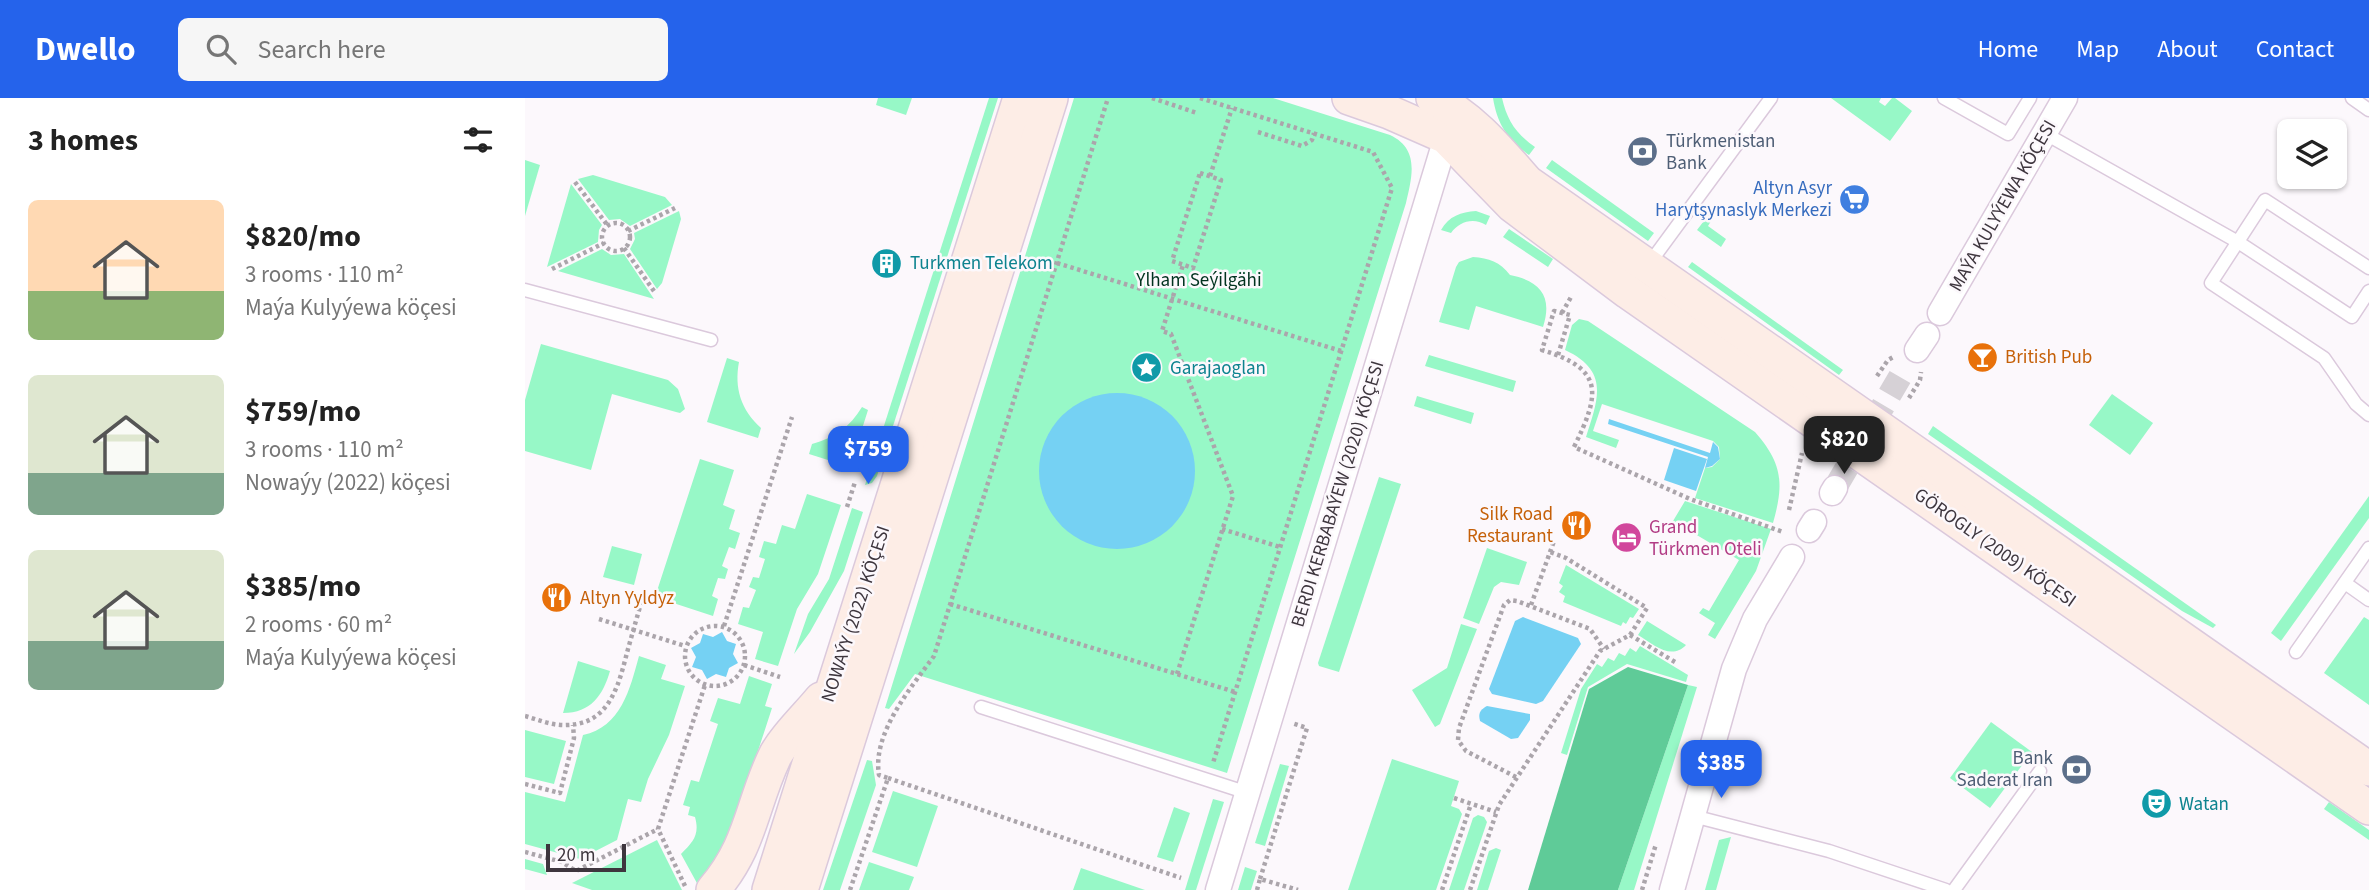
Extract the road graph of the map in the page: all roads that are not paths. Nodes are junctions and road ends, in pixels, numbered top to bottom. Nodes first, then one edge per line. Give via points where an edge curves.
1 (1020, 98) edge
2 (1051, 98) edge
3 (1349, 98) edge
4 (1771, 98) edge
5 (1944, 98) edge
6 (2029, 98) edge
7 (2065, 98) edge
8 (2352, 98) edge
9 (2369, 110) edge
10 (1449, 111) edge
11 (2044, 133) junction
12 (2238, 242) junction
13 (1647, 267) junction
14 (2369, 268) edge
15 (525, 290) edge
16 (2369, 291) edge
17 (1940, 313) dead end
18 (711, 340) dead end
19 (2369, 415) edge
20 (2369, 548) edge
21 (1792, 556) dead end
22 (2345, 583) junction
23 (2369, 600) edge
24 (2296, 652) dead end
25 (833, 683) junction
26 (981, 707) dead end
27 (2369, 769) edge
28 (2040, 771) dead end
29 (1248, 793) junction
30 (2369, 808) edge
31 (1693, 816) junction
32 (713, 890) edge
33 (769, 890) edge
34 (801, 890) edge
35 (1218, 890) edge
36 (1672, 890) edge
37 (1946, 890) edge
38 (1954, 890) edge

1 - 25 street, NOWAÝY (2022) KÖÇESI
2 - 34 street, NOWAÝY (2022) KÖÇESI
3 - 10 street, GÖROGLY (2009) KÖÇESI via 1399,116
4 - 13 lane
5 - 6 lane via 2008,134
7 - 11 street, MAÝA KULYÝEWA KÖÇESI
8 - 9 lane
10 - 13 street, GÖROGLY (2009) KÖÇESI via 1493,144 1527,182
10 - 29 street, BERDI KERBABAÝEW (2020) KÖÇESI
10 - 30 street, GÖROGLY (2009) KÖÇESI via 1512,205 1628,292
11 - 12 lane
11 - 17 street, MAÝA KULYÝEWA KÖÇESI
12 - 14 lane via 2266,200
12 - 16 lane via 2352,317
12 - 19 lane via 2210,283 2325,358 2355,404
13 - 27 street, GÖROGLY (2009) KÖÇESI
15 - 18 lane
20 - 22 lane
21 - 31 street via 1750,629 1734,669
22 - 23 lane
22 - 24 lane
25 - 32 street via 774,756 746,839
25 - 33 street, NOWAÝY (2022) KÖÇESI
26 - 29 lane
28 - 38 lane
29 - 35 street, BERDI KERBABAÝEW (2020) KÖÇESI
31 - 36 street
31 - 37 lane via 1829,851

